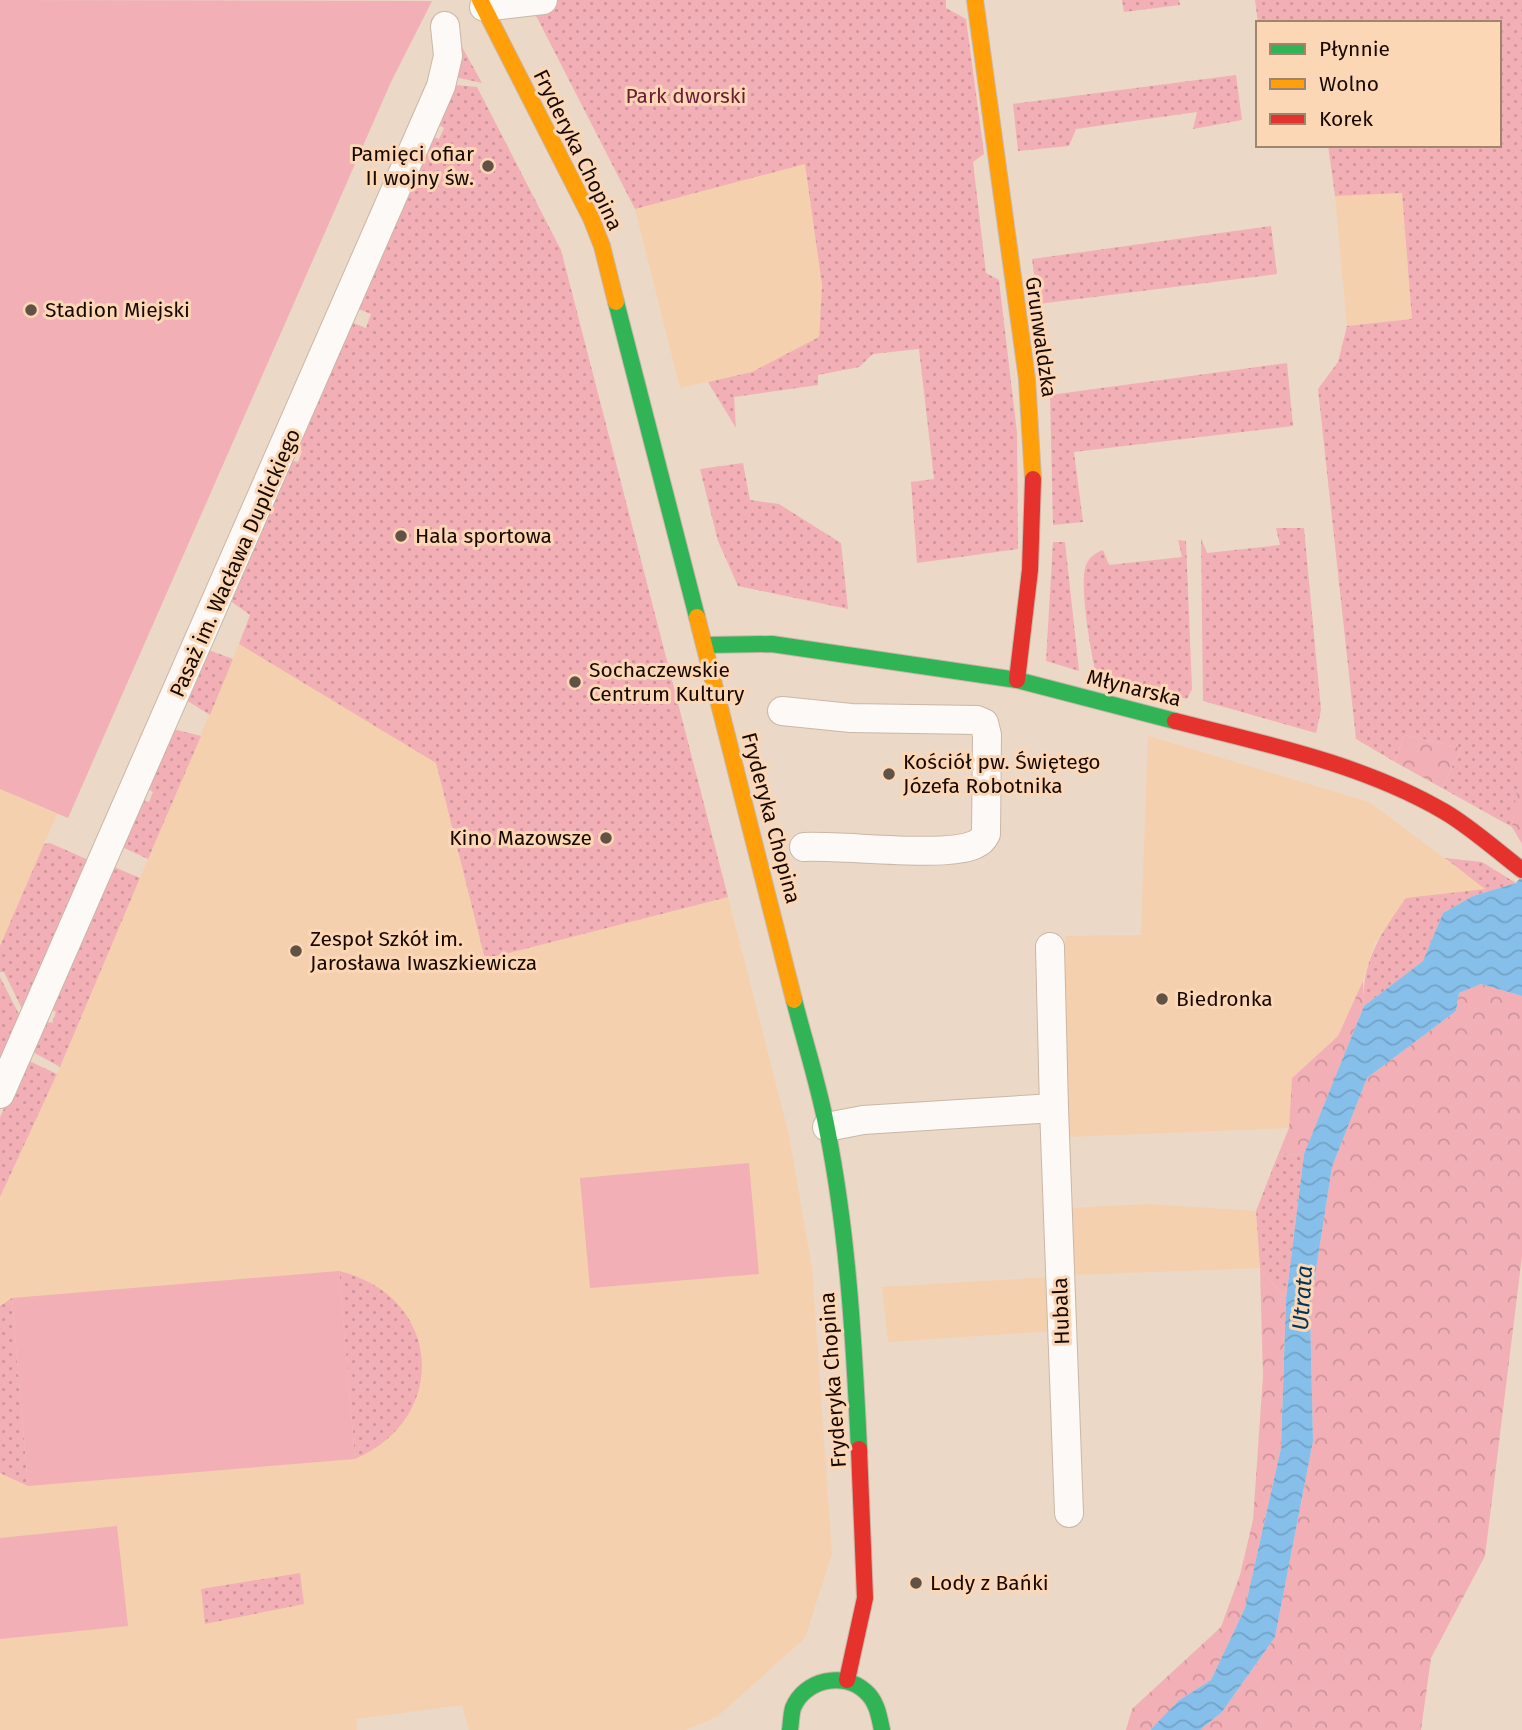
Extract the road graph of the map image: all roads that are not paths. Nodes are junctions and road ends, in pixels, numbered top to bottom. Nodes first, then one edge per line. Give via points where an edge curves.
1 (543, 0) edge
2 (975, 0) edge
3 (482, 3) edge
4 (445, 26) dead end
5 (705, 645) junction
6 (1017, 680) junction
7 (782, 712) dead end
8 (804, 848) dead end
9 (1519, 867) edge
10 (1050, 947) dead end
11 (0, 1094) edge
12 (1054, 1108) junction
13 (827, 1127) junction
14 (1069, 1513) dead end
15 (847, 1680) junction
16 (790, 1730) edge
17 (882, 1730) edge

1 - 3 street
2 - 6 main road, Grunwaldzka via 1028,383 1033,456 1028,612
3 - 5 main road, Fryderyka Chopina via 602,246
4 - 11 street, Pasaż im. Wacława Duplickiego via 448,56 441,86
5 - 6 main road, Młynarska via 772,644
5 - 13 main road, Fryderyka Chopina
6 - 9 main road, Młynarska via 1304,754 1402,789 1447,813
7 - 8 street via 977,720 984,723 987,735 986,834 982,841 943,849
10 - 12 street, Hubala
12 - 13 street via 863,1120
12 - 14 street, Hubala
13 - 15 main road, Fryderyka Chopina via 845,1247 865,1548 865,1598
15 - 16 main road via 823,1681 803,1693 791,1714
15 - 17 main road via 874,1699

